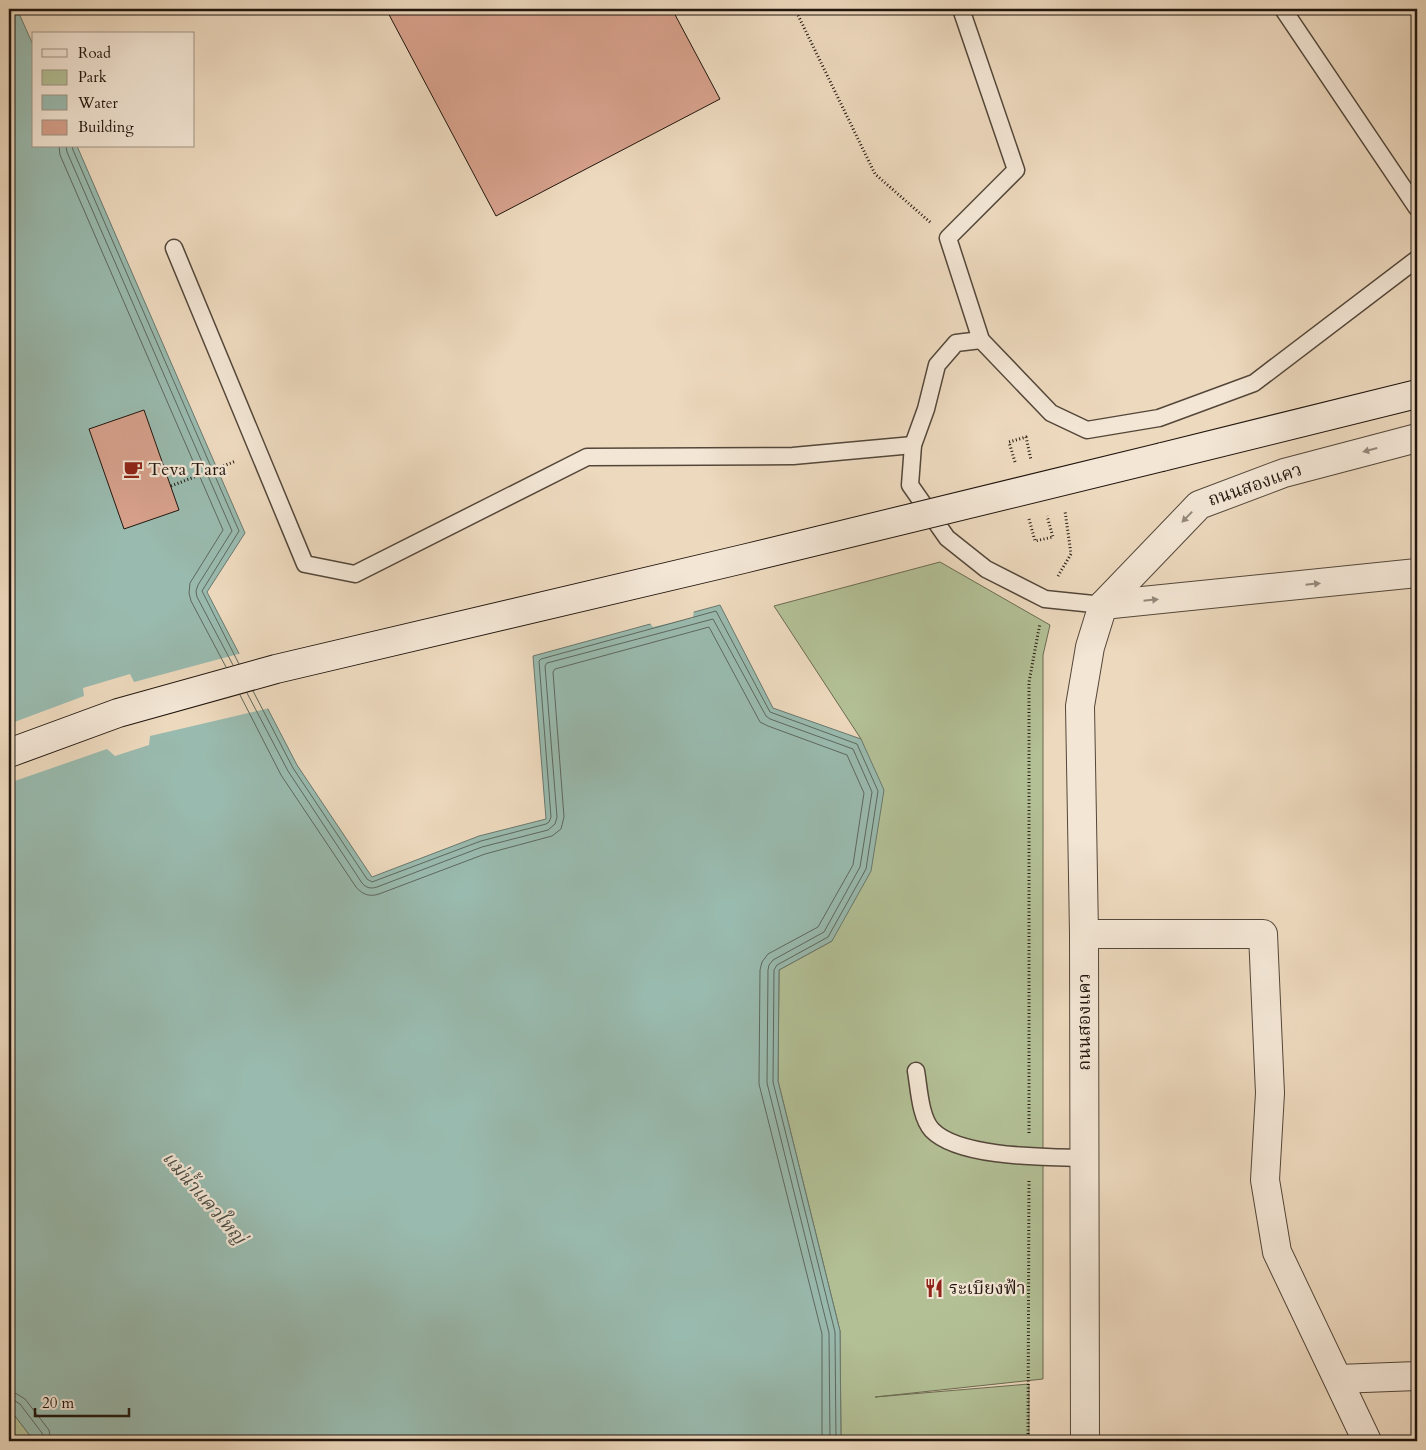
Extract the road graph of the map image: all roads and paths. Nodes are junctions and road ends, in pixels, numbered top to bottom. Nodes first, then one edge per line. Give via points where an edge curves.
1 (795, 9) edge
2 (961, 9) edge
3 (1283, 9) edge
4 (1417, 208) edge
5 (948, 238) junction
6 (174, 248) dead end
7 (1417, 259) edge
8 (981, 340) junction
9 (1417, 394) edge
10 (1417, 438) edge
11 (913, 445) junction
12 (1032, 464) dead end
13 (217, 468) dead end
14 (1016, 469) dead end
15 (171, 486) dead end
16 (1065, 510) dead end
17 (1047, 514) dead end
18 (1029, 517) dead end
19 (1417, 573) edge
20 (1045, 599) junction
21 (1103, 605) junction
22 (9, 753) edge
23 (1084, 934) junction
24 (916, 1071) dead end
25 (1029, 1157) junction
26 (1084, 1158) junction
27 (1417, 1376) edge
28 (1338, 1379) junction
29 (1028, 1441) edge
30 (1085, 1441) edge
31 (1368, 1441) edge

1 - 5 path via 875,174
2 - 5 lane via 1016,170
3 - 4 lane
5 - 8 lane
6 - 11 lane via 305,564 356,574 587,457 792,456
7 - 8 lane via 1254,383 1159,418 1087,430 1051,413
8 - 11 lane via 956,343 937,365
9 - 22 street, bridge via 276,669 118,713
10 -> 21 street, ถนนสองแคว via 1284,473 1198,505
11 - 20 lane via 910,485 947,538 986,569
12 - 14 path via 1026,437 1009,442
13 - 15 path
16 - 20 path via 1070,554
17 - 18 path via 1053,537 1035,542
21 -> 19 street
20 - 21 lane
20 - 25 path via 1029,682
21 - 23 street, ถนนสองแคว via 1090,647 1080,706
23 - 26 street, ถนนสองแคว
23 - 28 street via 1263,934 1270,1093 1265,1180 1277,1252
24 - 25 lane via 923,1114 932,1130 950,1142 977,1150
25 - 26 lane
25 - 29 path
26 - 30 street, ถนนสองแคว
27 - 28 street
28 - 31 street

